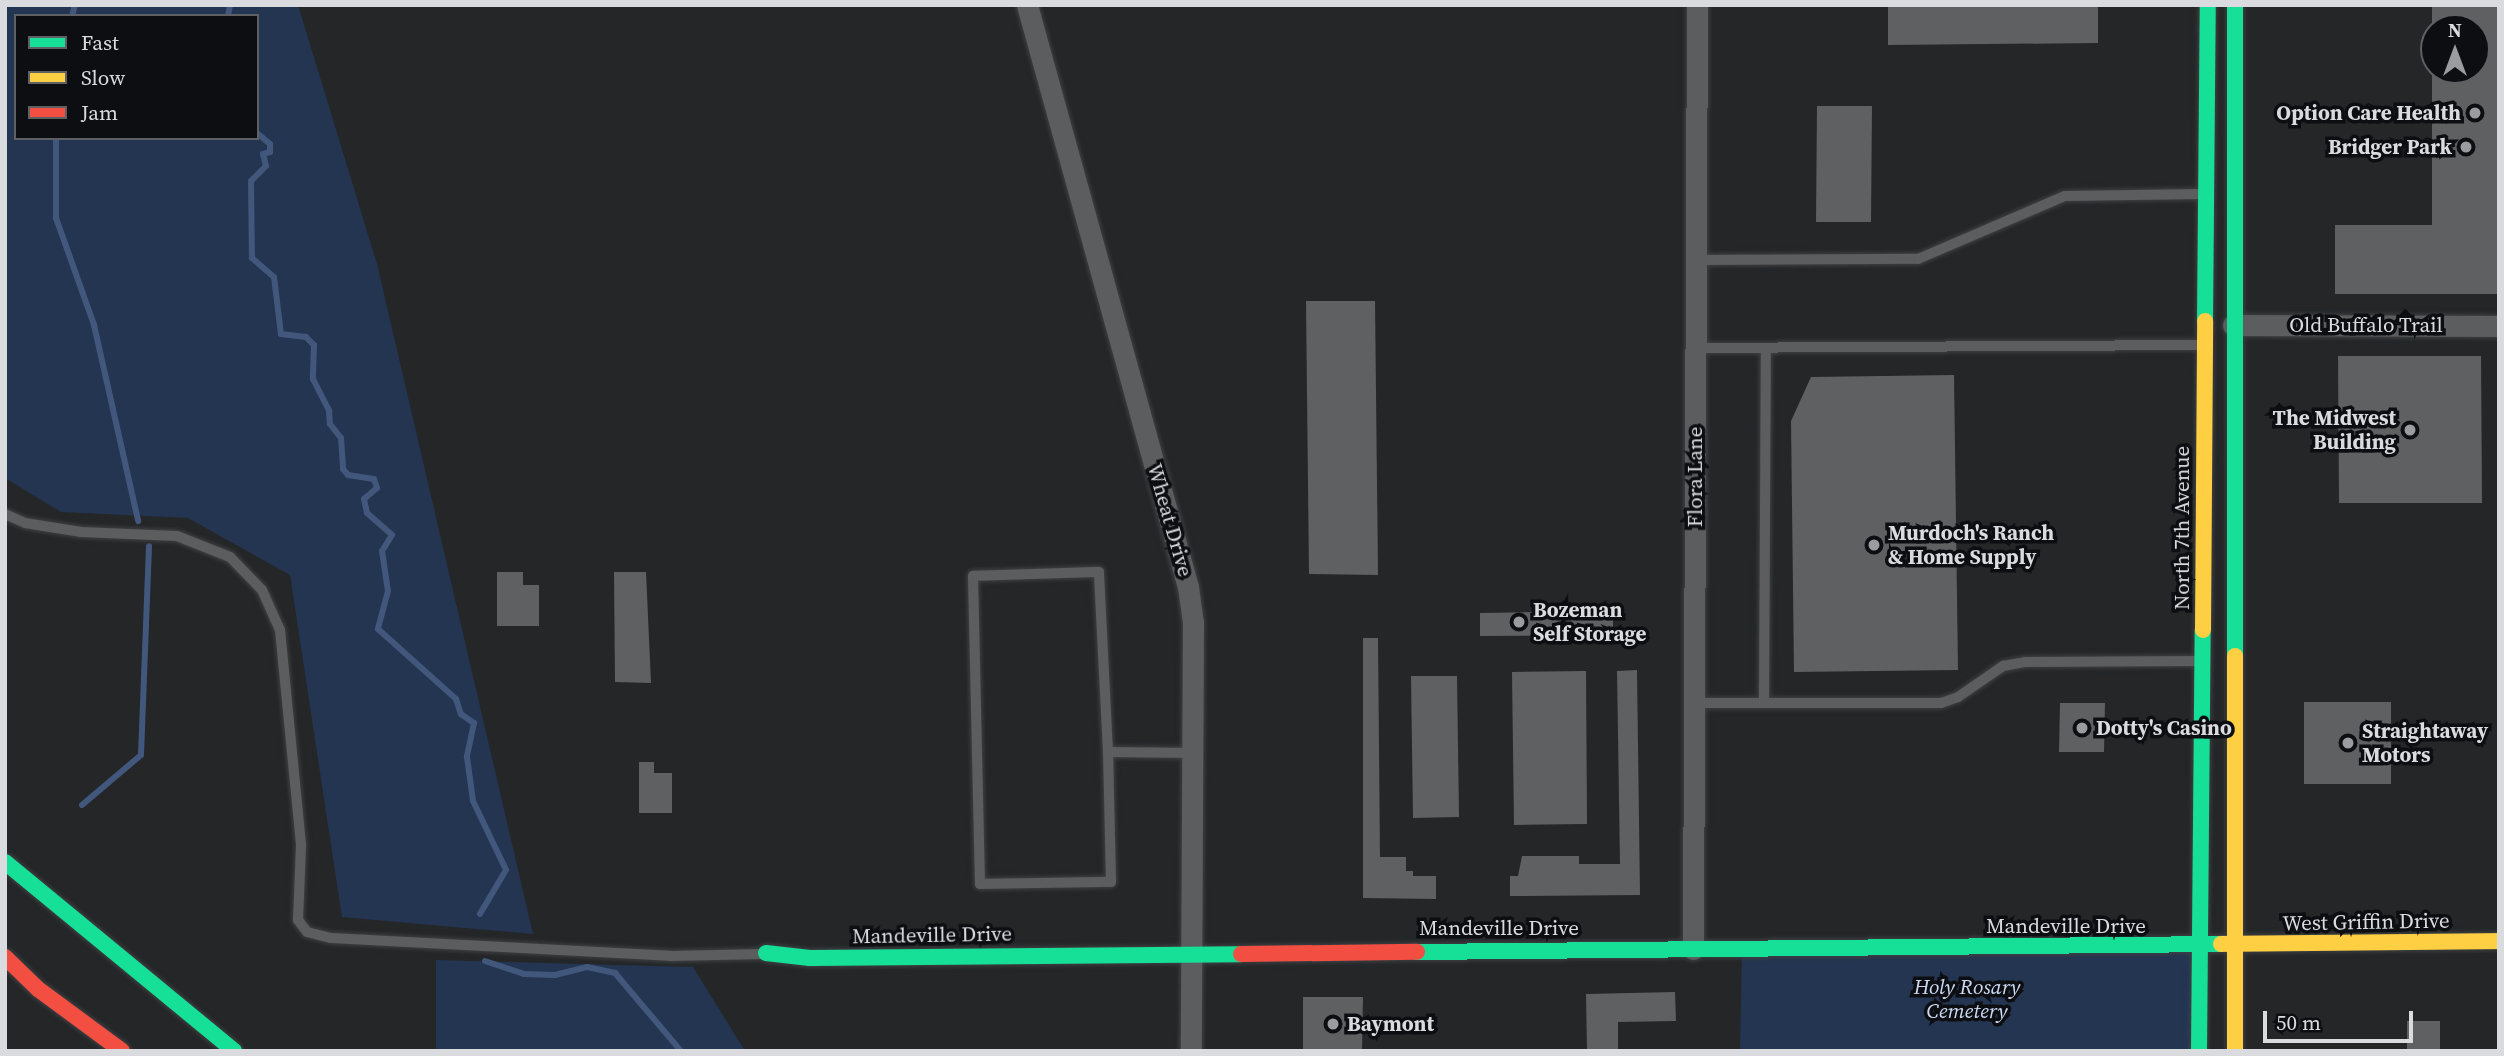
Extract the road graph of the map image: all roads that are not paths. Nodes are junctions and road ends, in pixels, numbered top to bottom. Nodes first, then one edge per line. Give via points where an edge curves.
1 (1027, 5) edge
2 (1697, 5) edge
3 (2208, 5) edge
4 (2235, 5) edge
5 (2205, 194) junction
6 (1696, 260) junction
7 (2233, 325) junction
8 (2499, 326) edge
9 (2203, 345) junction
10 (1696, 348) junction
11 (1766, 348) junction
12 (5, 514) edge
13 (2203, 661) junction
14 (1694, 703) junction
15 (1764, 703) junction
16 (1108, 752) junction
17 (1194, 753) junction
18 (5, 862) edge
19 (2499, 941) edge
20 (2200, 946) junction
21 (2234, 946) junction
22 (1692, 949) junction
23 (1194, 952) junction
24 (766, 953) joint
25 (5, 957) edge
26 (122, 1051) edge
27 (234, 1051) edge
28 (1191, 1051) edge
29 (2199, 1051) edge
30 (2235, 1051) edge

1 - 17 street, Wheat Drive via 1188,587 1193,622
2 - 6 street, Flora Lane
3 - 5 main road, North 7th Avenue
4 - 7 main road
5 - 6 lane via 2064,196 1918,259
5 - 9 main road, North 7th Avenue
6 - 10 street, Flora Lane
7 - 8 street, Old Buffalo Trail
7 - 21 main road
9 - 11 lane
9 - 13 main road, North 7th Avenue
10 - 11 lane
10 - 14 street, Flora Lane
11 - 15 lane
12 - 24 lane via 25,523 81,533 177,537 230,558 262,590 280,630 301,846 298,920 307,932 331,938 670,956
13 - 15 lane via 2003,666 1958,698 1941,704
13 - 20 main road, North 7th Avenue
14 - 15 lane
14 - 22 street, Flora Lane
16 - 16 lane via 1111,882 980,884 972,576 1099,572
16 - 17 lane
17 - 23 street, Wheat Drive
18 - 27 main road
19 - 21 main road, West Griffin Drive
20 - 21 main road, Mandeville Drive
20 - 22 main road, Mandeville Drive
20 - 29 main road, North 7th Avenue
21 - 30 main road
22 - 23 main road, Mandeville Drive
23 - 24 main road, Mandeville Drive via 810,958
23 - 28 street, Wheat Drive
25 - 26 main road via 37,989

